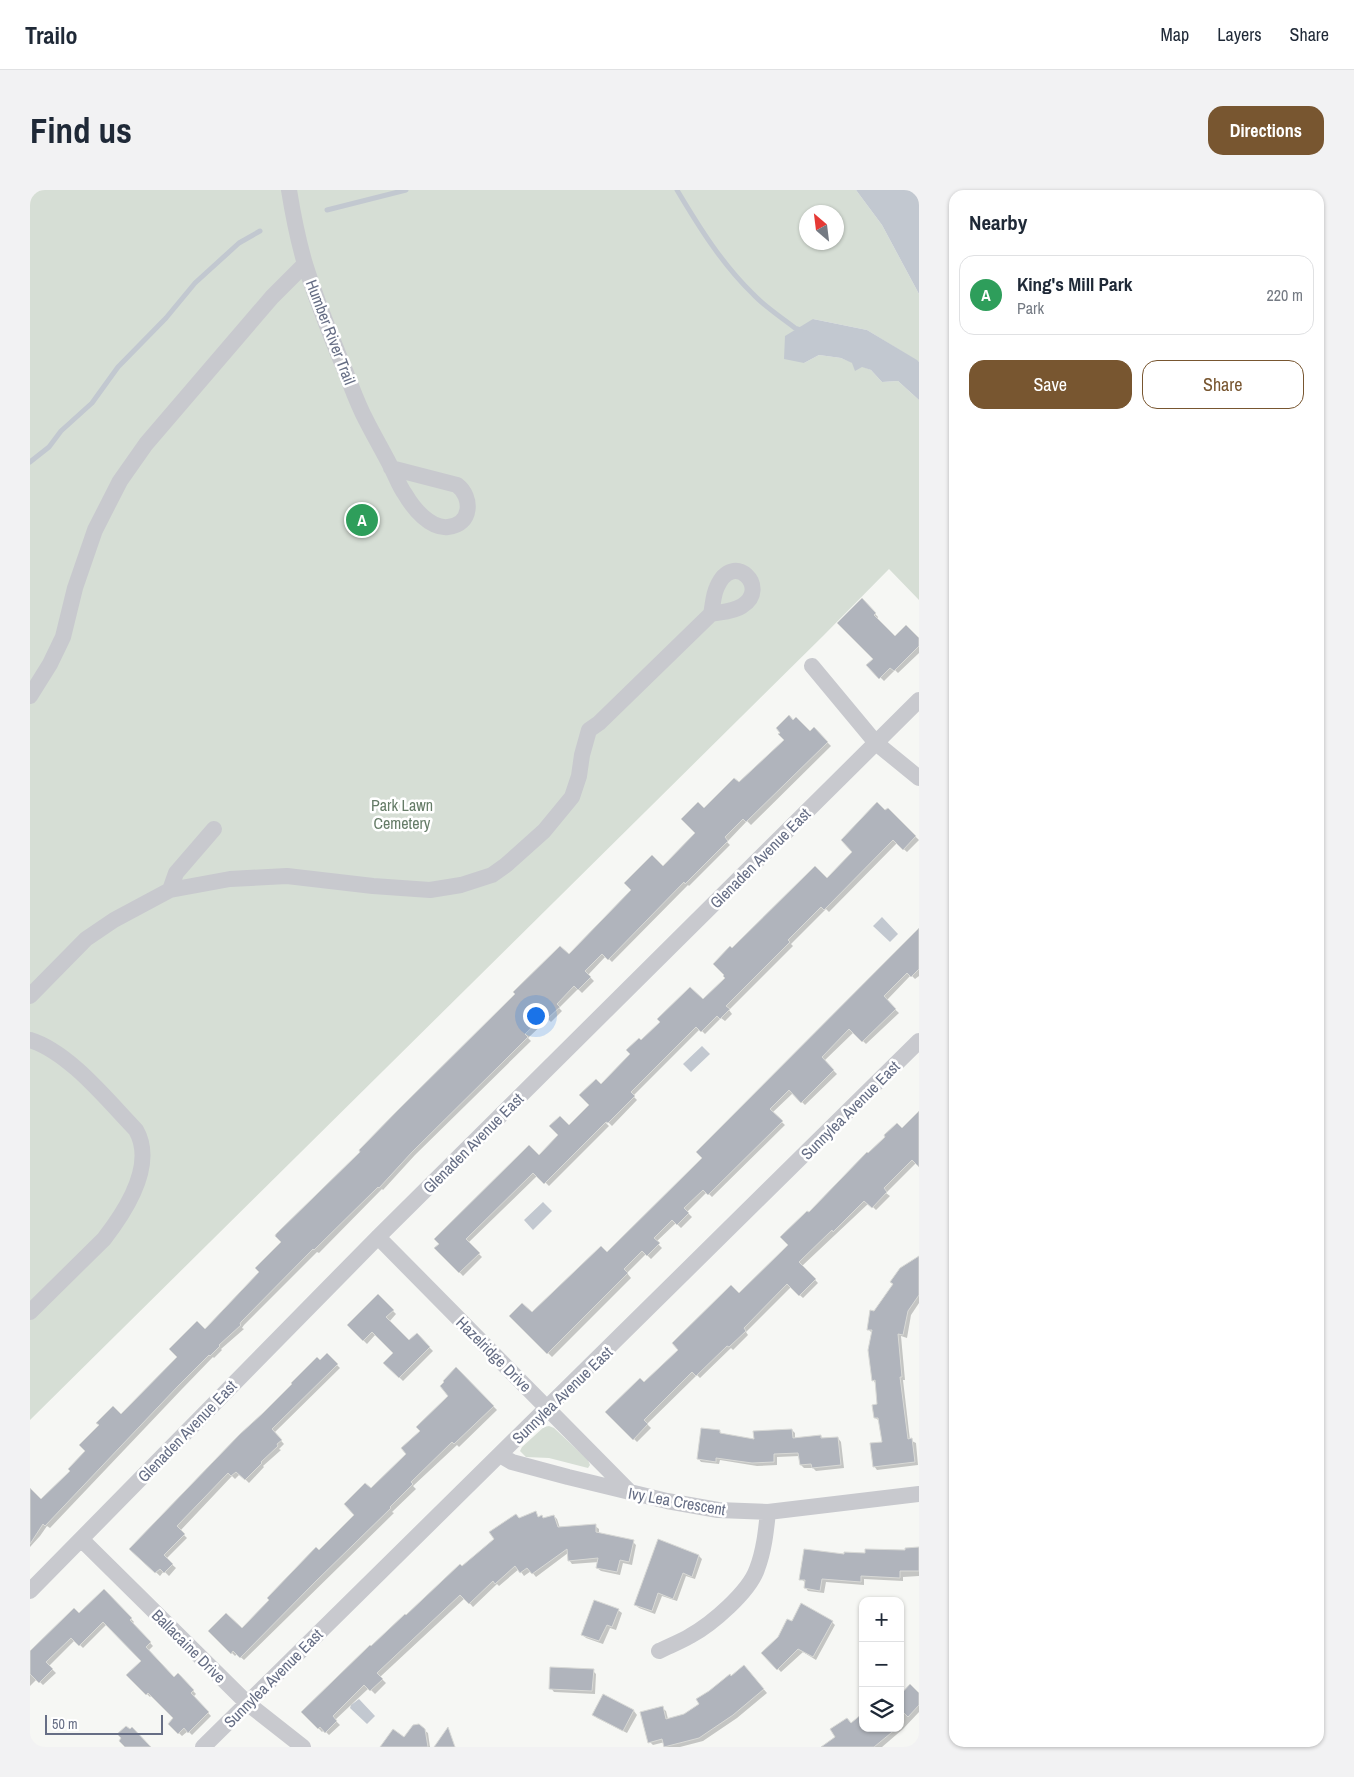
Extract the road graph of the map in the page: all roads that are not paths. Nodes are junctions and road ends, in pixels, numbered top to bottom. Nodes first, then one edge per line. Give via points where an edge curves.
1 (289, 190) edge
2 (306, 264) junction
3 (391, 468) junction
4 (711, 614) dead end
5 (812, 666) dead end
6 (30, 696) edge
7 (919, 700) edge
8 (876, 743) junction
9 (919, 778) edge
10 (214, 829) dead end
11 (170, 890) junction
12 (30, 996) edge
13 (30, 1040) edge
14 (919, 1041) edge
15 (378, 1237) junction
16 (30, 1312) edge
17 (548, 1409) junction
18 (500, 1455) junction
19 (630, 1492) junction
20 (919, 1494) edge
21 (768, 1512) junction
22 (81, 1540) junction
23 (30, 1591) edge
24 (659, 1651) dead end
25 (247, 1703) junction
26 (204, 1747) edge
27 (303, 1747) edge

1 - 2 street, Humber River Trail
2 - 3 street, Humber River Trail via 364,418
2 - 6 street via 259,311 146,444 120,481 95,530 75,588 63,637
3 - 3 street, Humber River Trail via 406,496 426,519 441,527 449,527 465,517 468,499 456,485
4 - 11 street via 589,730 572,797 544,831 492,875 430,890 288,876 230,879
5 - 8 street
7 - 8 street, Glenaden Avenue East
8 - 9 street
8 - 15 street, Glenaden Avenue East
10 - 11 street via 176,873
11 - 12 street via 86,939
13 - 16 street via 58,1054 136,1130 142,1158 130,1201 113,1227
14 - 17 street, Sunnylea Avenue East
15 - 17 street, Hazelridge Drive
15 - 22 street, Glenaden Avenue East
17 - 18 street, Sunnylea Avenue East
17 - 19 street, Hazelridge Drive
18 - 19 street, Ivy Lea Crescent via 512,1462
18 - 25 street, Sunnylea Avenue East
19 - 21 street, Ivy Lea Crescent via 718,1510
20 - 21 street, Ivy Lea Crescent
21 - 24 street via 763,1549 749,1584 708,1624
22 - 23 street, Glenaden Avenue East
22 - 25 street, Ballacaine Drive
25 - 26 street, Sunnylea Avenue East
25 - 27 street, Ballacaine Drive

